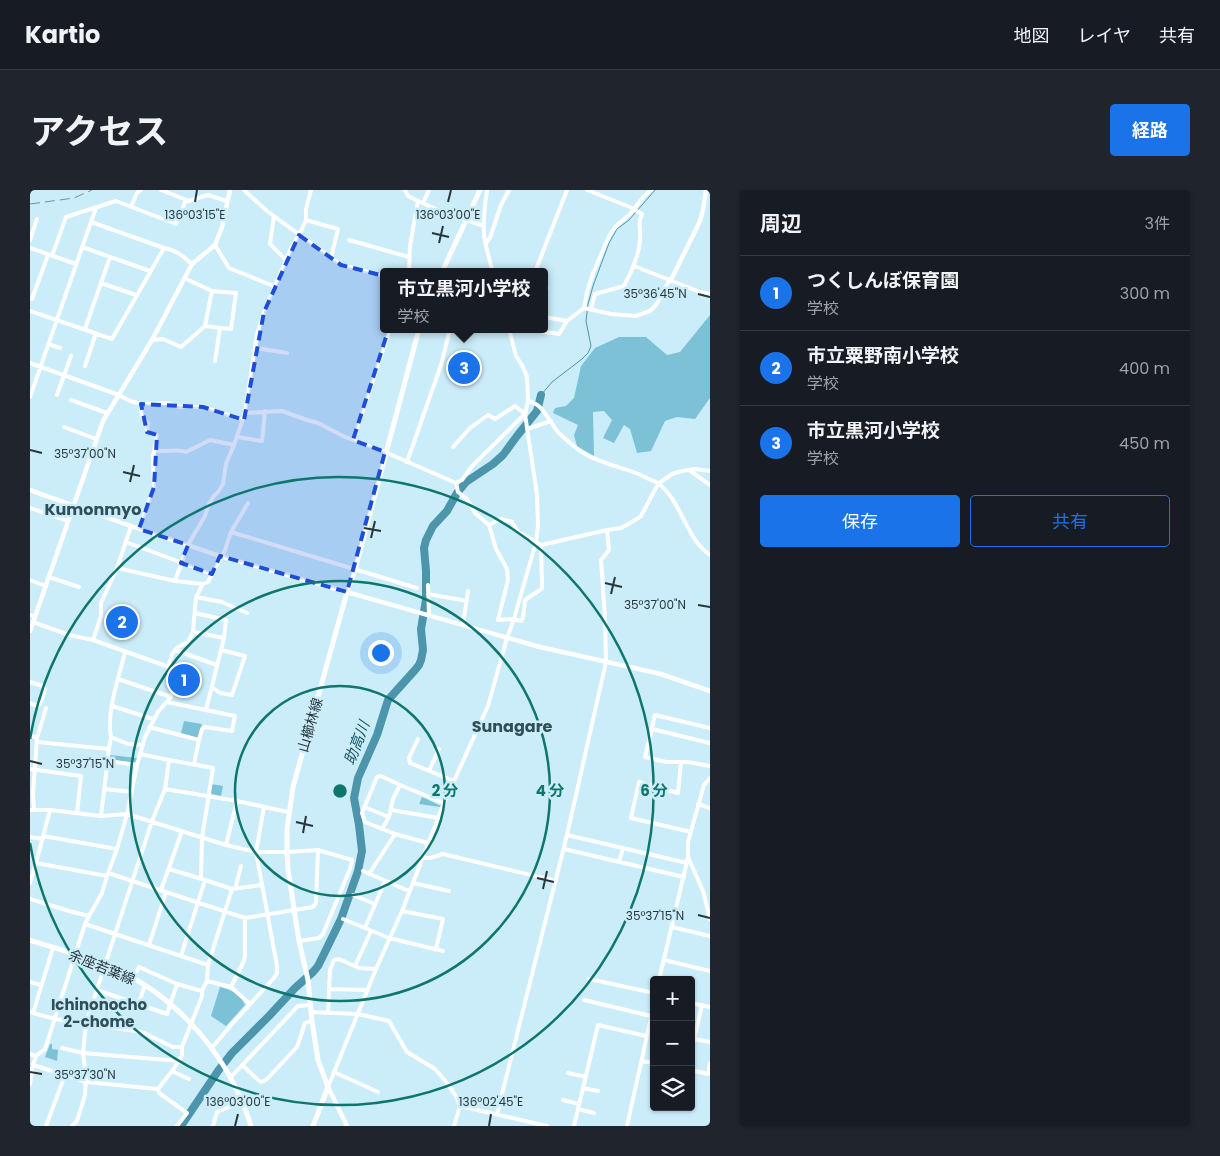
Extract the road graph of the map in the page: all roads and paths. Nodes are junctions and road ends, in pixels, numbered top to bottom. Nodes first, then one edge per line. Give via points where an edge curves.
1 (141, 190) edge
2 (161, 190) edge
3 (230, 190) edge
4 (244, 190) edge
5 (311, 190) edge
6 (405, 190) edge
7 (429, 190) edge
8 (480, 190) edge
9 (487, 190) edge
10 (509, 190) edge
11 (567, 190) edge
12 (587, 190) edge
13 (651, 190) edge
14 (706, 190) edge
15 (188, 201) junction
16 (227, 201) junction
17 (418, 201) junction
18 (423, 202) junction
19 (131, 207) junction
20 (96, 208) junction
21 (634, 208) junction
22 (274, 216) junction
23 (37, 219) dead end
24 (306, 220) junction
25 (466, 220) junction
26 (91, 222) junction
27 (484, 226) junction
28 (299, 235) junction
29 (30, 240) edge
30 (349, 240) dead end
31 (486, 243) junction
32 (214, 245) junction
33 (82, 247) junction
34 (30, 248) edge
35 (164, 248) junction
36 (50, 255) junction
37 (110, 257) junction
38 (409, 257) junction
39 (331, 258) junction
40 (287, 261) junction
41 (76, 264) junction
42 (192, 264) junction
43 (634, 266) junction
44 (409, 268) edge
45 (444, 268) edge
46 (492, 268) edge
47 (537, 268) edge
48 (150, 271) junction
49 (380, 275) edge
50 (184, 278) junction
51 (671, 280) junction
52 (101, 283) junction
53 (276, 286) junction
54 (212, 291) junction
55 (710, 294) edge
56 (136, 295) junction
57 (31, 298) edge
58 (30, 306) edge
59 (584, 308) junction
60 (591, 309) junction
61 (30, 310) edge
62 (548, 318) edge
63 (56, 320) junction
64 (567, 321) junction
65 (205, 326) junction
66 (220, 328) junction
67 (85, 329) junction
68 (96, 333) junction
69 (389, 333) edge
70 (418, 333) edge
71 (449, 333) edge
72 (509, 333) edge
73 (548, 333) edge
74 (152, 340) junction
75 (48, 344) junction
76 (60, 348) dead end
77 (256, 348) junction
78 (287, 353) dead end
79 (71, 356) dead end
80 (215, 361) dead end
81 (30, 363) edge
82 (85, 366) dead end
83 (40, 367) junction
84 (65, 375) junction
85 (57, 395) dead end
86 (119, 395) junction
87 (30, 397) edge
88 (71, 400) dead end
89 (528, 401) junction
90 (141, 404) junction
91 (265, 411) junction
92 (107, 413) junction
93 (245, 413) junction
94 (525, 414) junction
95 (243, 420) junction
96 (551, 421) junction
97 (64, 427) dead end
98 (527, 429) junction
99 (237, 437) junction
100 (96, 439) junction
101 (353, 440) junction
102 (234, 445) junction
103 (453, 447) dead end
104 (154, 450) junction
105 (385, 452) junction
106 (407, 462) junction
107 (689, 470) junction
108 (710, 471) edge
109 (456, 483) junction
110 (658, 484) junction
111 (710, 485) edge
112 (30, 490) edge
113 (248, 502) dead end
114 (74, 505) junction
115 (30, 508) edge
116 (68, 521) junction
117 (489, 525) junction
118 (131, 526) junction
119 (139, 529) junction
120 (607, 530) junction
121 (231, 532) junction
122 (126, 542) junction
123 (536, 542) junction
124 (188, 545) junction
125 (541, 545) junction
126 (710, 555) edge
127 (220, 556) junction
128 (181, 563) junction
129 (117, 568) junction
130 (355, 570) junction
131 (212, 574) junction
132 (49, 577) junction
133 (30, 580) edge
134 (175, 581) junction
135 (203, 584) junction
136 (428, 585) dead end
137 (46, 586) junction
138 (79, 587) dead end
139 (417, 588) dead end
140 (468, 591) dead end
141 (347, 592) junction
142 (428, 594) junction
143 (196, 597) junction
144 (467, 600) junction
145 (195, 613) junction
146 (247, 613) dead end
147 (428, 615) junction
148 (33, 618) edge
149 (514, 619) junction
150 (462, 624) junction
151 (30, 631) edge
152 (194, 632) junction
153 (224, 638) junction
154 (507, 638) junction
155 (93, 640) junction
156 (175, 650) junction
157 (221, 650) junction
158 (125, 652) junction
159 (606, 662) junction
160 (217, 665) junction
161 (169, 667) junction
162 (118, 679) junction
163 (30, 682) edge
164 (212, 688) junction
165 (710, 691) edge
166 (171, 697) junction
167 (167, 702) junction
168 (30, 703) edge
169 (112, 706) junction
170 (46, 708) dead end
171 (206, 710) junction
172 (153, 719) junction
173 (149, 727) junction
174 (710, 728) edge
175 (652, 729) junction
176 (30, 735) edge
177 (111, 738) junction
178 (418, 739) dead end
179 (37, 740) junction
180 (199, 740) junction
181 (710, 743) edge
182 (142, 746) junction
183 (109, 749) junction
184 (439, 749) dead end
185 (140, 754) junction
186 (169, 760) junction
187 (108, 761) junction
188 (681, 762) junction
189 (194, 764) junction
190 (137, 765) junction
191 (710, 766) edge
192 (30, 769) edge
193 (35, 770) junction
194 (429, 771) junction
195 (710, 778) edge
196 (454, 781) junction
197 (400, 785) junction
198 (105, 789) junction
199 (165, 789) junction
200 (132, 792) junction
201 (31, 794) edge
202 (208, 796) junction
203 (236, 801) junction
204 (444, 803) junction
205 (698, 804) junction
206 (264, 807) junction
207 (364, 807) junction
208 (710, 808) edge
209 (32, 810) edge
210 (50, 810) junction
211 (391, 810) junction
212 (288, 812) junction
213 (76, 813) junction
214 (127, 814) junction
215 (101, 816) junction
216 (389, 817) junction
217 (439, 818) junction
218 (152, 821) junction
219 (382, 829) junction
220 (182, 831) junction
221 (691, 832) junction
222 (395, 834) junction
223 (567, 835) junction
224 (30, 837) edge
225 (43, 838) junction
226 (202, 838) junction
227 (428, 843) junction
228 (226, 845) junction
229 (622, 848) junction
230 (117, 849) junction
231 (564, 849) junction
232 (318, 850) junction
233 (256, 852) junction
234 (287, 852) junction
235 (423, 858) junction
236 (688, 858) junction
237 (620, 862) junction
238 (36, 863) junction
239 (687, 863) junction
240 (241, 866) dead end
241 (169, 869) junction
242 (363, 871) dead end
243 (369, 874) junction
244 (107, 875) junction
245 (684, 877) junction
246 (203, 879) junction
247 (385, 881) junction
248 (556, 881) junction
249 (133, 882) junction
250 (30, 883) edge
251 (413, 883) junction
252 (262, 885) junction
253 (234, 889) junction
254 (409, 890) junction
255 (164, 891) junction
256 (449, 891) dead end
257 (703, 892) junction
258 (710, 893) edge
259 (353, 895) dead end
260 (30, 899) edge
261 (198, 903) junction
262 (375, 904) junction
263 (295, 910) junction
264 (402, 911) junction
265 (226, 912) junction
266 (267, 915) junction
267 (90, 916) junction
268 (710, 917) edge
269 (245, 918) junction
270 (343, 919) dead end
271 (85, 924) junction
272 (672, 927) junction
273 (365, 928) junction
274 (371, 931) junction
275 (115, 934) junction
276 (710, 936) edge
277 (390, 938) junction
278 (30, 940) edge
279 (299, 941) junction
280 (149, 945) junction
281 (53, 948) junction
282 (436, 949) junction
283 (443, 951) dead end
284 (76, 955) junction
285 (181, 956) junction
286 (664, 960) junction
287 (105, 965) junction
288 (208, 965) junction
289 (355, 966) junction
290 (376, 968) junction
291 (710, 971) edge
292 (661, 976) edge
293 (133, 978) junction
294 (589, 979) dead end
295 (207, 981) junction
296 (30, 982) edge
297 (177, 984) junction
298 (41, 985) junction
299 (145, 985) junction
300 (231, 987) junction
301 (329, 989) junction
302 (96, 990) junction
303 (368, 990) junction
304 (202, 991) junction
305 (650, 992) edge
306 (584, 1000) dead end
307 (250, 1004) junction
308 (310, 1004) junction
309 (695, 1004) edge
310 (138, 1005) junction
311 (171, 1005) junction
312 (702, 1005) junction
313 (710, 1007) edge
314 (31, 1012) edge
315 (311, 1012) junction
316 (328, 1012) junction
317 (358, 1014) junction
318 (650, 1016) edge
319 (55, 1019) junction
320 (650, 1020) edge
321 (312, 1021) junction
322 (86, 1023) junction
323 (192, 1024) junction
324 (695, 1035) edge
325 (646, 1036) junction
326 (695, 1039) edge
327 (710, 1042) edge
328 (182, 1047) junction
329 (62, 1048) dead end
330 (211, 1048) junction
331 (83, 1053) junction
332 (30, 1054) edge
333 (36, 1056) junction
334 (179, 1061) junction
335 (640, 1061) junction
336 (650, 1062) edge
337 (710, 1063) edge
338 (33, 1065) junction
339 (242, 1066) junction
340 (172, 1071) junction
341 (695, 1071) edge
342 (334, 1072) junction
343 (568, 1073) dead end
344 (65, 1075) junction
345 (586, 1077) junction
346 (230, 1078) junction
347 (188, 1079) dead end
348 (86, 1082) junction
349 (30, 1084) edge
350 (328, 1087) junction
351 (583, 1088) junction
352 (158, 1089) junction
353 (598, 1091) dead end
354 (378, 1092) dead end
355 (562, 1100) dead end
356 (242, 1102) junction
357 (579, 1104) junction
358 (460, 1106) junction
359 (578, 1109) junction
360 (594, 1113) dead end
361 (497, 1114) junction
362 (46, 1126) edge
363 (72, 1126) edge
364 (177, 1126) edge
365 (213, 1126) edge
366 (250, 1126) edge
367 (313, 1126) edge
368 (347, 1126) edge
369 (454, 1126) edge
370 (547, 1126) edge
371 (574, 1126) edge
372 (626, 1126) edge

1 - 19 street
2 - 15 street
3 - 16 street
4 - 22 street
5 - 24 street
6 - 17 street via 408,196
7 - 18 street
8 - 25 main road
9 - 27 street
10 - 31 street
11 - 47 street
12 - 21 street
13 - 21 street
14 - 51 street via 700,221
15 - 16 street via 208,195
15 - 19 street via 176,224
16 - 32 street via 222,227
17 - 18 street
17 - 38 street
18 - 25 street
19 - 20 street via 116,202
20 - 26 street
20 - 36 street via 66,217
21 - 43 street via 642,214
21 - 59 street via 610,234
22 - 28 street
22 - 40 street via 270,244
23 - 29 street
24 - 28 street
24 - 39 street via 338,228
25 - 27 street
25 - 45 main road
26 - 33 street
26 - 35 street
27 - 31 street
28 - 39 street
28 - 40 street
30 - 38 street
31 - 46 street
32 - 42 street
32 - 53 street via 229,268
33 - 37 street
33 - 41 street
34 - 36 street
35 - 42 street via 181,254
35 - 48 street
36 - 41 street
36 - 57 street
37 - 48 street
37 - 52 street
38 - 44 street
39 - 49 street via 341,265
40 - 53 street
41 - 63 street
42 - 50 street
43 - 51 street
43 - 60 street via 624,286 595,294
48 - 56 street
50 - 54 street
50 - 74 street
51 - 55 street
51 - 60 street via 650,311 636,316
52 - 56 street
52 - 67 street
53 - 77 street via 264,312
54 - 65 street
54 - 66 street via 236,294 231,329
56 - 68 street via 112,338
57 - 58 street
59 - 60 street
59 - 64 street
61 - 63 street
62 - 64 street
63 - 67 street
63 - 75 street
64 - 73 street via 559,334
65 - 66 street
65 - 74 street via 181,347 164,340
66 - 80 street
67 - 68 street
68 - 82 street
69 - 101 street
70 - 105 main road, 山櫛林線
71 - 106 street
72 - 89 street via 527,377
74 - 86 street
75 - 76 street
75 - 83 street
77 - 78 street
77 - 93 street
79 - 84 street
81 - 83 street
83 - 84 street
83 - 87 street
84 - 85 street
84 - 86 street
86 - 90 street
86 - 92 street
88 - 92 street
89 - 94 street
89 - 96 street via 543,409
90 - 95 street via 202,407
90 - 104 street via 142,416 148,423 147,432 157,434
91 - 93 street
91 - 99 street via 262,441
91 - 101 street via 282,411 318,423
92 - 100 street
93 - 95 street
94 - 98 street
94 - 103 street via 515,406 495,419 488,415 470,428
94 - 109 street
95 - 99 street
96 - 98 street
96 - 110 street via 558,432 584,454
97 - 100 street
98 - 123 street via 537,495
99 - 102 street
100 - 114 street
101 - 105 street
102 - 104 street via 210,440 186,452
102 - 124 street via 226,464 223,484
104 - 119 street via 154,487
105 - 106 street
105 - 130 main road, 山櫛林線
106 - 109 street
107 - 108 street
107 - 110 street via 672,474
107 - 111 street
109 - 117 street via 458,492
110 - 120 street via 641,516 621,528
110 - 126 street via 667,492 699,544
112 - 114 street
113 - 121 street
114 - 116 street
114 - 118 street
115 - 116 street
116 - 132 street
117 - 123 street via 501,519 512,522 517,531
117 - 149 street via 507,569 508,580 498,620
118 - 119 street
118 - 122 street
119 - 124 street
120 - 125 street
120 - 159 street via 609,550 601,560
121 - 127 street
121 - 130 street
122 - 128 street
122 - 129 street
123 - 125 street
123 - 149 street
124 - 127 street
124 - 128 street
125 - 149 street via 542,588 525,600 522,620
127 - 131 street
127 - 141 street
128 - 131 street
128 - 134 street
129 - 134 street
129 - 155 street via 101,603 101,616
130 - 139 street
130 - 141 main road, 山櫛林線
131 - 135 street
132 - 137 street
132 - 138 street
133 - 137 street
134 - 135 street
135 - 143 street
136 - 142 street
137 - 148 street
140 - 144 street
141 - 147 street
141 - 212 main road, 山櫛林線 via 292,787
142 - 144 street
142 - 147 street
143 - 145 street
143 - 146 street via 222,602
144 - 150 street
145 - 152 street
145 - 153 street via 226,620
147 - 150 street
148 - 151 street
148 - 155 street via 69,635
149 - 154 street
150 - 154 street
152 - 153 street
152 - 156 street via 188,642
153 - 157 street
154 - 159 street
154 - 196 street via 488,706
155 - 158 street
156 - 160 street
156 - 161 street
157 - 160 street
157 - 164 street via 245,656 232,695
158 - 161 street
158 - 162 street
159 - 165 street via 661,674
159 - 223 street
160 - 164 street
161 - 166 street
162 - 166 street
162 - 169 street
163 - 168 street via 43,686 45,690 40,704
164 - 171 street
166 - 167 street
167 - 171 street
167 - 172 street
169 - 172 street
169 - 177 street
170 - 179 street
171 - 180 street via 234,716 232,731 206,727 202,729
172 - 173 street
173 - 180 street
173 - 182 street
174 - 175 street via 655,715
175 - 181 street
175 - 188 street via 646,757
176 - 179 street
177 - 182 street
177 - 183 street
178 - 194 street via 410,763
179 - 183 street
179 - 193 street
180 - 189 street
182 - 185 street
183 - 187 street
184 - 194 street
185 - 186 street
185 - 190 street
186 - 189 street
186 - 199 street
187 - 190 street
187 - 198 street
188 - 191 street
188 - 221 street via 678,793 639,782 631,818
189 - 202 street via 212,768
190 - 200 street
192 - 193 street
193 - 201 street
193 - 213 street via 81,776
194 - 196 street
195 - 205 street
196 - 204 street
197 - 204 street
197 - 207 street via 377,777
197 - 211 street
198 - 200 street
198 - 215 street
199 - 202 street
199 - 218 street
200 - 214 street
201 - 209 street
202 - 203 street
202 - 226 street
203 - 206 street
203 - 228 street
204 - 217 street
205 - 208 street
205 - 221 street
206 - 212 street
206 - 233 street
207 - 216 street
207 - 219 street via 365,822
209 - 210 street
210 - 213 street
210 - 225 street
211 - 216 street
211 - 217 street
212 - 234 main road, 山櫛林線
213 - 215 street
214 - 215 street
214 - 218 street
214 - 230 street
216 - 219 street
217 - 227 street
218 - 220 street
218 - 249 street
219 - 222 street
220 - 226 street
220 - 241 street
221 - 236 street
222 - 227 street
222 - 243 street
223 - 229 street
223 - 231 street
224 - 225 street
225 - 230 street
225 - 238 street
226 - 228 street
226 - 246 street
227 - 235 street
228 - 233 street
229 - 237 street
229 - 239 street
230 - 244 street
231 - 237 street
231 - 248 street
232 - 234 street
232 - 263 street via 316,903 313,907
232 - 279 street via 352,860 324,934 319,938
233 - 234 street
233 - 252 street
234 - 263 main road, 山櫛林線
235 - 248 street via 443,854
235 - 251 street
236 - 239 street
236 - 257 street
237 - 245 street
238 - 244 street
238 - 250 street
239 - 245 street
240 - 253 street
241 - 246 street
241 - 255 street
242 - 243 street
243 - 247 street
244 - 249 street
244 - 267 street
245 - 272 street
246 - 253 street
246 - 261 street
247 - 254 street
247 - 262 street
248 - 361 street
249 - 255 street
249 - 275 street
251 - 254 street
251 - 256 street
252 - 253 street
252 - 266 street
253 - 265 street
254 - 264 street
255 - 261 street
255 - 280 street
257 - 258 street
257 - 268 street
259 - 262 street
260 - 267 street
261 - 265 street
261 - 285 street
262 - 273 street
263 - 266 street
263 - 279 main road, 山櫛林線
264 - 277 street
264 - 282 street via 443,919
265 - 269 street
265 - 288 street
266 - 269 street
266 - 307 street via 277,972
267 - 271 street
269 - 300 street via 244,961
270 - 273 street
271 - 275 street
271 - 284 street
272 - 276 street
272 - 286 street
273 - 274 street
274 - 277 street
274 - 289 street
275 - 280 street
275 - 287 street
277 - 282 street
277 - 290 street
278 - 281 main road, 余座若葉線
279 - 308 main road, 山櫛林線
280 - 285 street
281 - 284 main road, 余座若葉線
281 - 298 street
282 - 283 street
284 - 287 main road, 余座若葉線
284 - 319 street
285 - 288 street
286 - 291 street
286 - 292 street
287 - 293 main road, 余座若葉線
287 - 302 street
288 - 295 street
289 - 290 street
289 - 301 street via 334,960
290 - 303 street
293 - 297 street via 139,967
293 - 299 main road, 余座若葉線
294 - 305 street
295 - 300 street
295 - 304 street
296 - 298 street
297 - 304 street
297 - 311 street
298 - 314 street
299 - 310 street
299 - 311 main road, 余座若葉線
300 - 307 street
301 - 303 street
301 - 316 street
302 - 310 street
302 - 322 street
303 - 317 street
304 - 323 street
306 - 318 street
307 - 330 street
308 - 315 main road, 山櫛林線
308 - 339 street via 298,1006
309 - 312 street
310 - 311 street via 167,1014
311 - 323 main road, 余座若葉線
312 - 313 street
312 - 324 street
314 - 319 street
315 - 316 street
315 - 321 main road, 山櫛林線
316 - 317 street
317 - 342 street
317 - 358 street via 389,1021 407,1052 442,1076
319 - 322 street
319 - 333 street via 45,1049
320 - 325 street
321 - 339 street via 305,1023 297,1047 266,1080 261,1082
321 - 350 main road, 山櫛林線 via 318,1060
322 - 328 street via 142,1032 173,1047
322 - 331 street
323 - 328 street
323 - 330 main road, 余座若葉線
325 - 335 street
325 - 345 street via 598,1024
326 - 327 street
328 - 334 street
329 - 331 street
330 - 346 main road, 余座若葉線
331 - 334 street
331 - 348 street
332 - 333 street
333 - 338 street
334 - 340 street
335 - 336 street
335 - 372 street
337 - 341 street via 708,1074
338 - 344 street
338 - 349 street
339 - 346 street
340 - 347 street
340 - 352 street
342 - 350 street
342 - 354 street
343 - 345 street
344 - 348 street
344 - 362 street
345 - 351 street
346 - 356 main road, 余座若葉線
348 - 352 street
348 - 363 street via 77,1121
350 - 367 main road
350 - 368 street
351 - 353 street
351 - 357 street
352 - 364 street via 187,1113
355 - 357 street
356 - 365 street via 217,1112
356 - 366 main road, 余座若葉線
357 - 359 street
358 - 361 street
358 - 369 street
359 - 360 street
359 - 371 street
361 - 370 street

